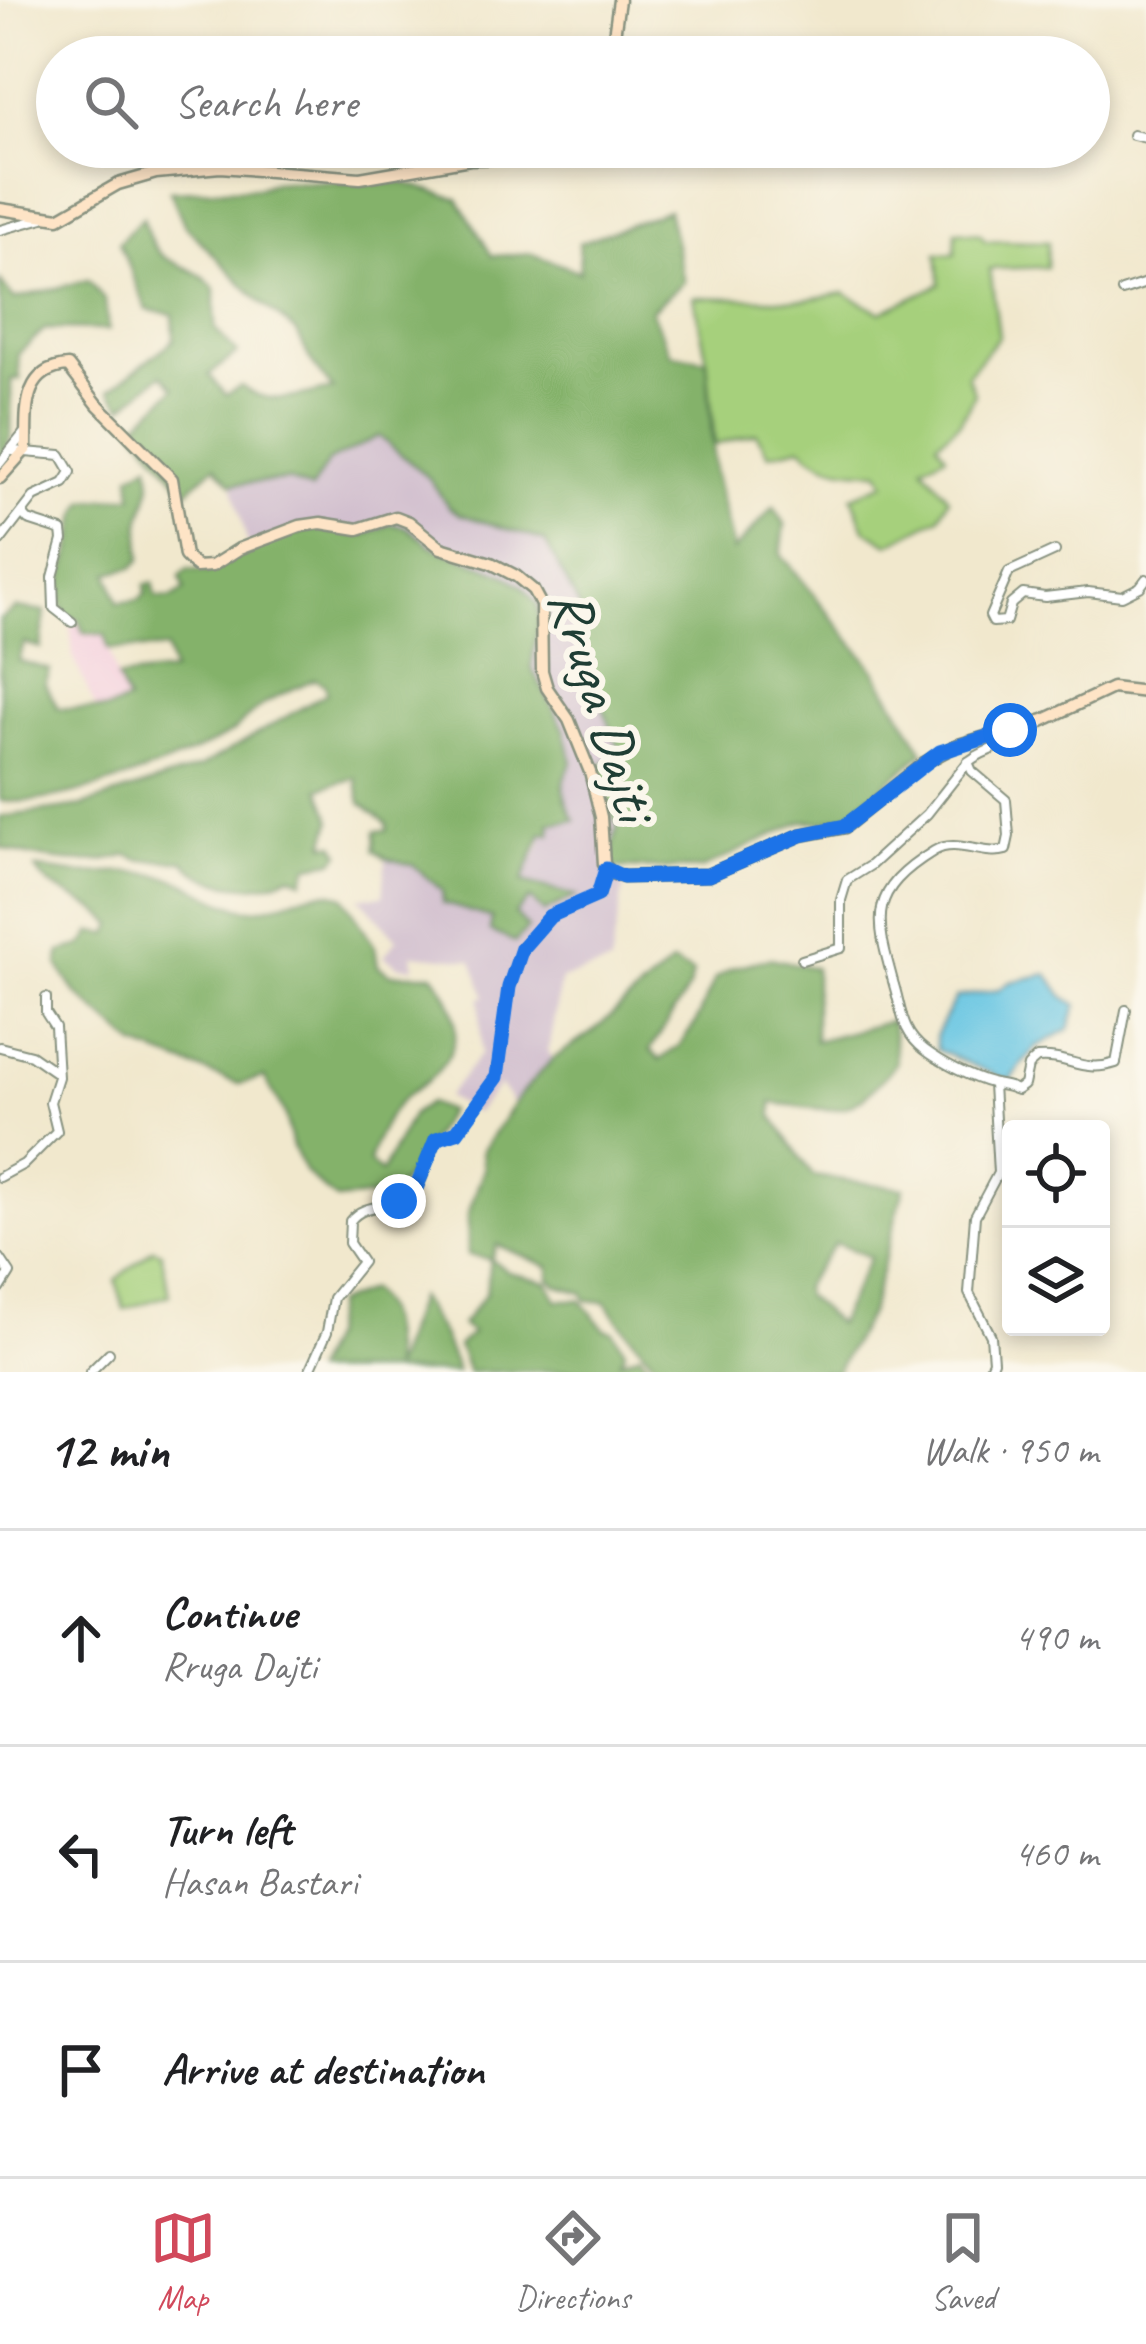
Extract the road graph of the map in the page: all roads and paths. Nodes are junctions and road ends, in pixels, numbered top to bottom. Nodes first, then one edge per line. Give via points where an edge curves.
1 (619, 0) edge
2 (614, 36) edge
3 (1133, 135) dead end
4 (1146, 138) edge
5 (209, 168) edge
6 (233, 168) edge
7 (418, 168) edge
8 (0, 208) edge
9 (49, 217) junction
10 (0, 230) edge
11 (1146, 283) edge
12 (1122, 291) dead end
13 (19, 450) junction
14 (0, 463) edge
15 (0, 478) edge
16 (22, 513) junction
17 (0, 542) edge
18 (1055, 551) dead end
19 (1146, 579) edge
20 (72, 622) dead end
21 (1144, 687) edge
22 (1044, 720) junction
23 (968, 762) junction
24 (606, 869) junction
25 (802, 960) dead end
26 (46, 998) dead end
27 (1126, 1010) dead end
28 (0, 1047) edge
29 (58, 1073) junction
30 (993, 1084) junction
31 (0, 1177) edge
32 (0, 1258) edge
33 (0, 1289) edge
34 (110, 1353) dead end
35 (90, 1372) edge
36 (309, 1372) edge
37 (988, 1372) edge

1 - 2 main road
3 - 4 street
5 - 9 main road via 118,184 65,217
6 - 7 main road via 360,178
8 - 9 main road
9 - 10 street
11 - 12 street
13 - 14 street
13 - 15 main road
13 - 16 street via 62,455 71,472
13 - 24 main road, Rruga Dajti via 34,385 54,368 72,368 172,478 185,556 196,567 299,526 358,529 396,518 441,548 491,562 527,584 541,605 547,688 590,772
16 - 17 street
16 - 20 street via 63,535 54,608
18 - 19 street via 1009,572 990,620 1006,621 1023,594 1122,596
21 - 22 main road, Rruga Dajti via 1097,692
22 - 23 street via 1025,739
22 - 24 main road, Rruga Dajti via 940,752 845,826 801,835 708,875 623,877
23 - 25 street via 926,814 845,884 841,948
23 - 30 street via 1006,800 1006,850 934,850 886,895 878,925 904,1030 928,1053
24 - 36 street via 598,895 550,916 522,948 497,1077 457,1132 436,1139 415,1191 350,1221 349,1243 362,1262 333,1298
26 - 29 street
27 - 30 street via 1114,1064 1096,1069 1041,1057 1031,1062 1022,1089
28 - 29 street
29 - 31 street via 50,1102 56,1134
30 - 37 street via 998,1173 975,1216 969,1293 991,1336
32 - 33 street via 10,1277
34 - 35 street

